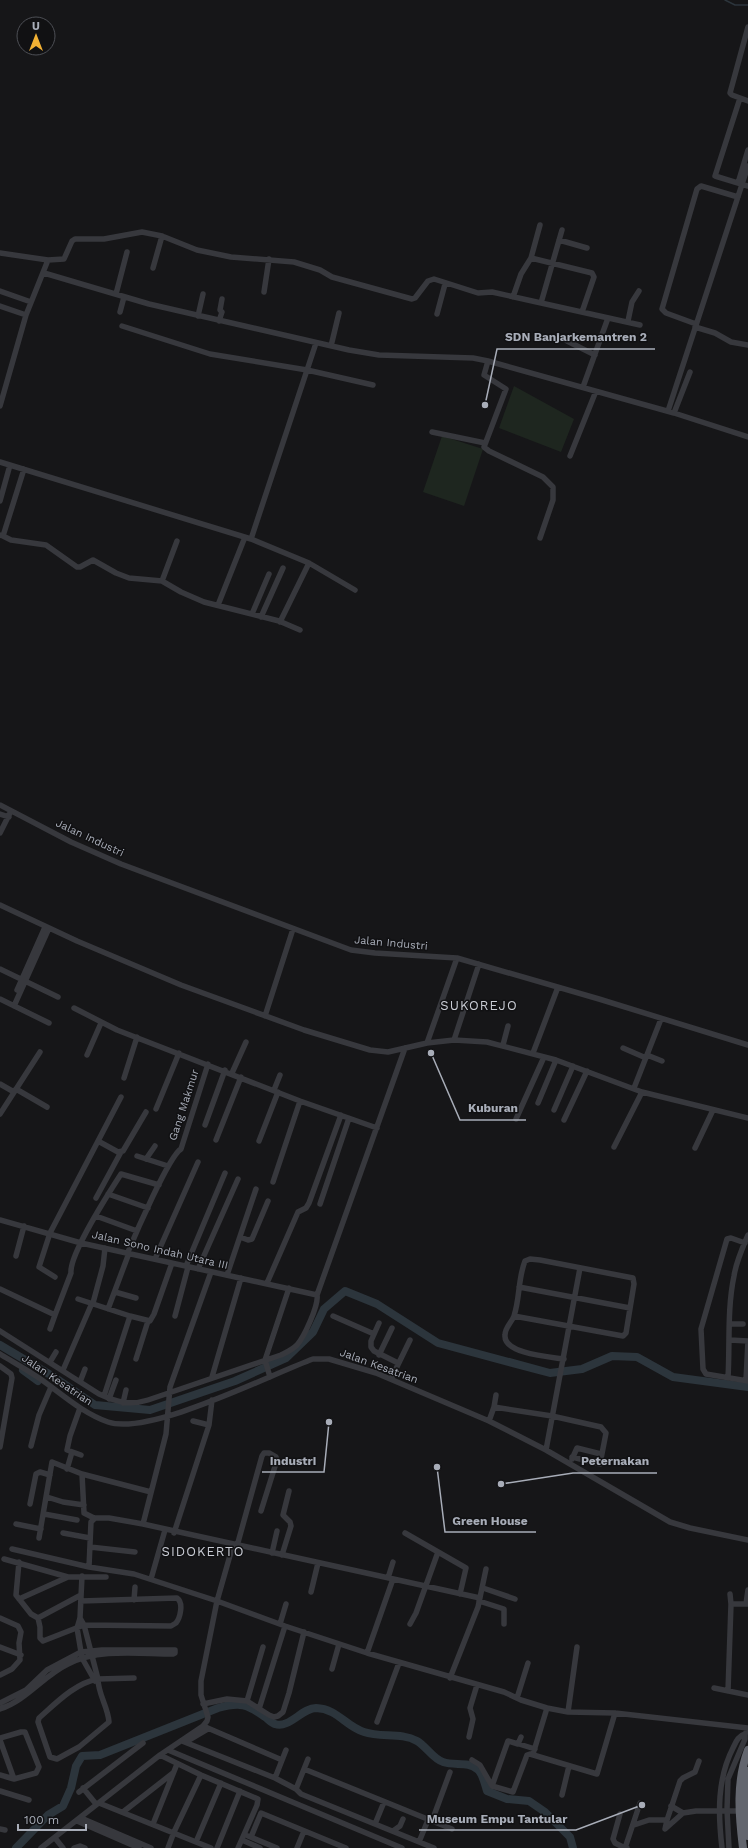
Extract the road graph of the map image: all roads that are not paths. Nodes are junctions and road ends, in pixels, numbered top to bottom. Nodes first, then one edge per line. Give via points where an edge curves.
1 (748, 27) edge
2 (740, 98) junction
3 (748, 101) edge
4 (748, 150) edge
5 (748, 166) edge
6 (743, 185) edge
7 (738, 197) junction
8 (540, 225) dead end
9 (562, 230) dead end
10 (162, 236) junction
11 (559, 240) junction
12 (587, 248) dead end
13 (127, 252) dead end
14 (0, 253) edge
15 (531, 258) junction
16 (269, 259) junction
17 (48, 260) junction
18 (552, 262) junction
19 (153, 268) dead end
20 (44, 273) junction
21 (445, 284) junction
22 (0, 291) edge
23 (639, 291) dead end
24 (264, 292) dead end
25 (116, 294) junction
26 (203, 294) dead end
27 (124, 297) junction
28 (513, 297) junction
29 (222, 299) dead end
30 (31, 302) junction
31 (541, 303) junction
32 (0, 306) edge
33 (120, 312) dead end
34 (582, 312) junction
35 (339, 313) dead end
36 (437, 314) dead end
37 (26, 315) junction
38 (198, 316) junction
39 (608, 318) junction
40 (219, 321) junction
41 (628, 321) junction
42 (640, 324) dead end
43 (122, 326) dead end
44 (696, 326) junction
45 (567, 342) dead end
46 (316, 343) junction
47 (331, 346) junction
48 (748, 346) edge
49 (595, 355) junction
50 (488, 361) junction
51 (307, 370) junction
52 (690, 372) dead end
53 (373, 385) dead end
54 (584, 387) junction
55 (596, 391) junction
56 (0, 406) edge
57 (671, 412) junction
58 (432, 432) dead end
59 (748, 437) edge
60 (485, 443) junction
61 (570, 456) dead end
62 (0, 462) edge
63 (10, 465) junction
64 (24, 469) junction
65 (0, 501) edge
66 (1, 535) edge
67 (245, 537) junction
68 (540, 538) dead end
69 (251, 539) junction
70 (177, 541) dead end
71 (309, 563) junction
72 (283, 568) dead end
73 (269, 574) dead end
74 (162, 580) junction
75 (355, 590) dead end
76 (218, 605) junction
77 (252, 614) junction
78 (261, 617) junction
79 (280, 622) junction
80 (300, 630) dead end
81 (0, 805) edge
82 (0, 814) edge
83 (10, 814) junction
84 (0, 833) edge
85 (0, 905) edge
86 (47, 928) junction
87 (293, 929) junction
88 (457, 958) junction
89 (479, 964) junction
90 (0, 969) edge
91 (24, 980) junction
92 (558, 987) junction
93 (58, 997) dead end
94 (0, 999) edge
95 (12, 1005) junction
96 (74, 1008) dead end
97 (265, 1016) junction
98 (661, 1019) junction
99 (49, 1023) dead end
100 (101, 1023) junction
101 (508, 1026) dead end
102 (137, 1037) junction
103 (454, 1040) junction
104 (246, 1042) dead end
105 (427, 1043) junction
106 (503, 1045) junction
107 (748, 1045) edge
108 (405, 1048) junction
109 (623, 1048) dead end
110 (40, 1052) dead end
111 (180, 1053) junction
112 (533, 1053) junction
113 (87, 1055) dead end
114 (647, 1056) junction
115 (544, 1057) junction
116 (556, 1060) junction
117 (662, 1061) dead end
118 (208, 1064) junction
119 (573, 1066) junction
120 (225, 1070) junction
121 (587, 1071) junction
122 (232, 1073) junction
123 (280, 1075) dead end
124 (242, 1077) junction
125 (124, 1078) dead end
126 (0, 1084) edge
127 (634, 1088) junction
128 (15, 1090) junction
129 (276, 1091) junction
130 (642, 1092) junction
131 (121, 1097) dead end
132 (300, 1101) junction
133 (538, 1103) dead end
134 (47, 1107) dead end
135 (156, 1110) dead end
136 (554, 1110) dead end
137 (713, 1110) junction
138 (146, 1112) dead end
139 (0, 1114) edge
140 (341, 1115) junction
141 (349, 1118) junction
142 (748, 1118) edge
143 (516, 1119) dead end
144 (564, 1120) dead end
145 (205, 1125) dead end
146 (376, 1128) junction
147 (216, 1140) dead end
148 (98, 1141) junction
149 (259, 1141) dead end
150 (155, 1146) dead end
151 (614, 1147) dead end
152 (695, 1148) dead end
153 (120, 1152) junction
154 (138, 1156) dead end
155 (146, 1158) junction
156 (198, 1162) dead end
157 (168, 1166) junction
158 (225, 1173) dead end
159 (238, 1179) dead end
160 (273, 1182) dead end
161 (159, 1185) junction
162 (256, 1189) dead end
163 (108, 1194) junction
164 (96, 1198) dead end
165 (268, 1201) dead end
166 (320, 1204) dead end
167 (148, 1208) junction
168 (96, 1216) junction
169 (0, 1220) edge
170 (24, 1226) junction
171 (137, 1230) junction
172 (50, 1233) junction
173 (748, 1235) edge
174 (240, 1237) junction
175 (81, 1243) junction
176 (745, 1243) junction
177 (105, 1248) junction
178 (128, 1252) junction
179 (16, 1256) dead end
180 (156, 1259) junction
181 (172, 1263) junction
182 (187, 1266) junction
183 (580, 1268) junction
184 (198, 1269) junction
185 (211, 1272) junction
186 (227, 1275) junction
187 (55, 1277) dead end
188 (241, 1278) junction
189 (267, 1283) junction
190 (519, 1287) junction
191 (289, 1288) junction
192 (0, 1289) edge
193 (115, 1292) junction
194 (317, 1295) junction
195 (136, 1298) dead end
196 (574, 1298) junction
197 (78, 1299) dead end
198 (92, 1303) junction
199 (630, 1308) junction
200 (108, 1309) junction
201 (55, 1315) junction
202 (130, 1316) junction
203 (175, 1316) dead end
204 (333, 1316) dead end
205 (514, 1316) junction
206 (148, 1321) junction
207 (379, 1323) dead end
208 (730, 1324) junction
209 (743, 1324) dead end
210 (569, 1327) junction
211 (392, 1328) dead end
212 (50, 1329) dead end
213 (0, 1331) edge
214 (374, 1334) junction
215 (410, 1340) dead end
216 (730, 1340) junction
217 (56, 1352) dead end
218 (0, 1354) edge
219 (380, 1354) junction
220 (136, 1359) dead end
221 (564, 1359) junction
222 (265, 1361) junction
223 (50, 1362) junction
224 (398, 1363) junction
225 (0, 1366) edge
226 (85, 1369) dead end
227 (63, 1370) junction
228 (269, 1376) junction
229 (212, 1377) junction
230 (728, 1378) junction
231 (391, 1379) junction
232 (116, 1380) dead end
233 (747, 1380) edge
234 (80, 1382) junction
235 (52, 1387) junction
236 (126, 1390) dead end
237 (168, 1394) junction
238 (496, 1395) dead end
239 (107, 1398) junction
240 (212, 1400) junction
241 (123, 1403) junction
242 (494, 1407) junction
243 (80, 1408) junction
244 (169, 1412) junction
245 (552, 1416) junction
246 (193, 1421) dead end
247 (489, 1421) junction
248 (209, 1425) junction
249 (0, 1446) edge
250 (31, 1446) dead end
251 (546, 1450) junction
252 (72, 1452) junction
253 (601, 1454) junction
254 (81, 1455) dead end
255 (572, 1457) junction
256 (571, 1464) junction
257 (67, 1469) junction
258 (82, 1474) junction
259 (50, 1475) junction
260 (290, 1491) dead end
261 (151, 1492) junction
262 (47, 1497) junction
263 (30, 1504) dead end
264 (84, 1505) junction
265 (261, 1511) dead end
266 (44, 1514) junction
267 (94, 1518) junction
268 (77, 1520) dead end
269 (16, 1524) dead end
270 (142, 1524) junction
271 (41, 1529) junction
272 (165, 1530) junction
273 (277, 1531) dead end
274 (63, 1533) dead end
275 (174, 1533) junction
276 (405, 1533) dead end
277 (39, 1538) dead end
278 (90, 1538) junction
279 (748, 1540) edge
280 (235, 1546) junction
281 (12, 1548) dead end
282 (90, 1548) junction
283 (135, 1552) dead end
284 (438, 1552) junction
285 (272, 1553) junction
286 (282, 1555) junction
287 (4, 1559) dead end
288 (19, 1562) junction
289 (393, 1562) dead end
290 (318, 1563) junction
291 (89, 1567) junction
292 (486, 1569) dead end
293 (82, 1576) junction
294 (68, 1577) junction
295 (106, 1577) dead end
296 (151, 1579) junction
297 (390, 1579) junction
298 (426, 1586) junction
299 (135, 1587) dead end
300 (483, 1588) junction
301 (748, 1590) edge
302 (311, 1592) dead end
303 (460, 1594) junction
304 (730, 1594) dead end
305 (81, 1598) junction
306 (19, 1599) junction
307 (515, 1599) dead end
308 (134, 1600) junction
309 (217, 1600) junction
310 (480, 1600) junction
311 (286, 1604) dead end
312 (731, 1604) junction
313 (747, 1604) edge
314 (0, 1618) edge
315 (38, 1618) junction
316 (80, 1618) junction
317 (410, 1624) dead end
318 (504, 1624) dead end
319 (282, 1625) junction
320 (84, 1626) junction
321 (77, 1628) junction
322 (304, 1632) junction
323 (339, 1644) junction
324 (0, 1647) edge
325 (263, 1647) dead end
326 (576, 1647) dead end
327 (131, 1651) junction
328 (91, 1653) junction
329 (367, 1653) junction
330 (21, 1655) junction
331 (82, 1655) junction
332 (398, 1663) junction
333 (528, 1663) dead end
334 (332, 1669) dead end
335 (0, 1675) edge
336 (134, 1678) dead end
337 (450, 1678) junction
338 (96, 1681) junction
339 (477, 1685) junction
340 (714, 1688) dead end
341 (728, 1691) junction
342 (748, 1695) edge
343 (20, 1696) junction
344 (517, 1698) junction
345 (247, 1701) junction
346 (0, 1703) edge
347 (203, 1705) junction
348 (547, 1708) junction
349 (259, 1709) junction
350 (0, 1710) edge
351 (568, 1712) junction
352 (615, 1713) junction
353 (377, 1722) dead end
354 (205, 1728) junction
355 (747, 1731) edge
356 (469, 1737) dead end
357 (521, 1737) dead end
358 (0, 1739) edge
359 (184, 1742) junction
360 (143, 1743) dead end
361 (519, 1744) junction
362 (168, 1750) junction
363 (286, 1750) dead end
364 (748, 1750) edge
365 (534, 1752) junction
366 (160, 1755) junction
367 (308, 1759) dead end
368 (282, 1760) junction
369 (472, 1760) dead end
370 (699, 1761) dead end
371 (177, 1764) junction
372 (569, 1766) junction
373 (304, 1769) junction
374 (748, 1771) edge
375 (450, 1772) dead end
376 (173, 1773) junction
377 (0, 1775) edge
378 (201, 1775) junction
379 (275, 1778) junction
380 (14, 1779) junction
381 (221, 1783) junction
382 (492, 1786) junction
383 (296, 1789) junction
384 (0, 1791) edge
385 (240, 1791) junction
386 (562, 1795) dead end
387 (29, 1800) dead end
388 (322, 1802) junction
389 (384, 1802) junction
390 (640, 1803) dead end
391 (98, 1804) junction
392 (671, 1806) junction
393 (727, 1810) junction
394 (748, 1810) edge
395 (255, 1811) junction
396 (719, 1811) junction
397 (123, 1812) junction
398 (317, 1812) junction
399 (683, 1813) junction
400 (261, 1814) junction
401 (620, 1814) dead end
402 (79, 1819) junction
403 (403, 1819) dead end
404 (430, 1820) junction
405 (666, 1820) junction
406 (153, 1824) junction
407 (375, 1824) junction
408 (634, 1825) junction
409 (452, 1829) dead end
410 (304, 1830) junction
411 (106, 1831) junction
412 (393, 1831) junction
413 (174, 1832) junction
414 (244, 1834) junction
415 (748, 1836) edge
416 (251, 1837) junction
417 (54, 1839) junction
418 (242, 1840) junction
419 (196, 1842) junction
420 (419, 1842) junction
421 (41, 1848) edge
422 (58, 1848) edge
423 (63, 1848) edge
424 (74, 1848) edge
425 (85, 1848) edge
426 (139, 1848) edge
427 (151, 1848) edge
428 (168, 1848) edge
429 (211, 1848) edge
430 (217, 1848) edge
431 (238, 1848) edge
432 (260, 1848) edge
433 (277, 1848) edge
434 (296, 1848) edge
435 (346, 1848) edge
436 (402, 1848) edge
437 (434, 1848) edge
438 (626, 1848) edge
439 (722, 1848) edge
440 (729, 1848) edge
441 (743, 1848) edge

1 - 2 street via 730,92
2 - 3 street
2 - 6 street via 715,174 717,177
4 - 6 street
5 - 6 street
6 - 7 street
7 - 44 street
7 - 44 street via 701,186 697,189 662,309
8 - 15 street
9 - 11 street
10 - 16 street via 197,250
10 - 17 street via 142,232 110,238 75,239 64,259
10 - 19 street
11 - 12 street
11 - 18 street
13 - 25 street
14 - 17 street
15 - 18 street
15 - 28 street via 521,274
16 - 21 street via 304,264 332,277 412,299 428,280
16 - 24 street
17 - 20 street
18 - 31 street
18 - 34 street via 594,275
20 - 25 street
20 - 30 street
21 - 28 street via 478,293 492,292
21 - 36 street
22 - 30 street
23 - 41 street via 632,302
25 - 27 street
26 - 38 street
27 - 33 street
27 - 38 street
28 - 31 street
29 - 40 street
30 - 37 street
31 - 34 street
32 - 37 street
34 - 39 street
35 - 47 street
37 - 56 street
38 - 40 street
39 - 41 street
39 - 49 street
40 - 46 street
41 - 42 street
43 - 51 street via 210,354
44 - 48 street via 731,342
44 - 57 street
45 - 49 street
46 - 47 street
46 - 51 street
47 - 50 street via 379,355 473,358
49 - 54 street
50 - 54 street
50 - 60 street via 484,376 506,389
51 - 53 street
51 - 69 street
52 - 57 street
54 - 55 street
55 - 57 street
55 - 61 street
57 - 59 street
58 - 60 street
60 - 68 street via 485,449 543,477 553,487 553,500
62 - 63 street
63 - 64 street
63 - 65 street
64 - 66 street
64 - 67 street
66 - 74 street via 11,540 46,544 77,567 93,560 129,578
67 - 69 street
67 - 76 street
69 - 71 street
70 - 74 street
71 - 75 street
71 - 79 street
72 - 78 street
73 - 77 street
74 - 76 street via 189,596
76 - 77 street
77 - 78 street
78 - 79 street
79 - 80 street
81 - 83 street, Jalan Industri
82 - 83 street
83 - 84 street
83 - 87 street, Jalan Industri via 121,864
85 - 86 street
86 - 91 street
86 - 97 street via 181,985
87 - 88 street, Jalan Industri via 357,951
87 - 97 street
88 - 89 street, Jalan Industri
88 - 105 street
89 - 92 street, Jalan Industri
89 - 103 street
90 - 91 street
91 - 93 street
91 - 95 street
92 - 98 street, Jalan Industri
92 - 112 street
94 - 95 street
95 - 99 street
96 - 100 street
97 - 108 street via 370,1050 388,1052
98 - 107 street, Jalan Industri
98 - 114 street
100 - 102 street
100 - 113 street
101 - 106 street
102 - 111 street
102 - 125 street
103 - 105 street
103 - 106 street
104 - 122 street
105 - 108 street
106 - 112 street
108 - 146 street
109 - 114 street
110 - 128 street
111 - 118 street
111 - 135 street
112 - 115 street
114 - 117 street
114 - 127 street
115 - 116 street
115 - 143 street
116 - 119 street
116 - 133 street
118 - 120 street
118 - 157 street, Gang Makmur via 181,1149
119 - 121 street
119 - 136 street
120 - 122 street
120 - 145 street
121 - 127 street
121 - 144 street
122 - 124 street
123 - 129 street
124 - 129 street
124 - 147 street
126 - 128 street
127 - 130 street
128 - 134 street
128 - 139 street
129 - 132 street
129 - 149 street
130 - 137 street
130 - 151 street
131 - 148 street
132 - 140 street
132 - 160 street
137 - 142 street
137 - 152 street
138 - 153 street via 127,1146
140 - 141 street
140 - 189 street via 309,1203 298,1212
141 - 146 street
141 - 166 street
146 - 194 street
148 - 153 street
148 - 172 street
150 - 155 street
153 - 164 street
154 - 155 street
155 - 157 street
156 - 180 street
157 - 161 street, Gang Makmur
158 - 182 street
159 - 184 street
161 - 163 street via 121,1174
161 - 167 street, Gang Makmur
162 - 174 street
163 - 167 street
163 - 168 street
165 - 174 street via 252,1239
167 - 171 street, Gang Makmur
168 - 171 street
168 - 175 street
169 - 170 street, Jalan Sono Indah Utara III
170 - 172 street, Jalan Sono Indah Utara III
170 - 179 street
171 - 178 street, Gang Makmur
172 - 175 street, Jalan Sono Indah Utara III
172 - 187 street via 39,1268
173 - 176 street
174 - 186 street
175 - 177 street, Jalan Sono Indah Utara III
175 - 201 street via 70,1267 71,1273
176 - 208 street via 733,1277
176 - 230 street via 727,1239 701,1329 704,1372 709,1376
177 - 178 street, Jalan Sono Indah Utara III
177 - 198 street via 103,1266
178 - 180 street, Jalan Sono Indah Utara III
178 - 193 street, Gang Makmur
180 - 181 street, Jalan Sono Indah Utara III
181 - 182 street, Jalan Sono Indah Utara III
181 - 206 street via 154,1314
182 - 184 street, Jalan Sono Indah Utara III
182 - 203 street
183 - 190 street via 528,1259 524,1262
183 - 196 street
183 - 199 street via 633,1278
184 - 185 street, Jalan Sono Indah Utara III
185 - 186 street, Jalan Sono Indah Utara III
185 - 237 street
186 - 188 street, Jalan Sono Indah Utara III
188 - 189 street, Jalan Sono Indah Utara III
188 - 229 street
189 - 191 street, Jalan Sono Indah Utara III
190 - 196 street
190 - 205 street
191 - 194 street, Jalan Sono Indah Utara III
191 - 222 street
192 - 201 street
193 - 195 street
193 - 200 street, Gang Makmur
194 - 222 street via 316,1305 298,1344 285,1353
196 - 199 street
196 - 210 street
197 - 198 street
198 - 200 street
198 - 227 street
199 - 210 street via 624,1336
200 - 202 street
201 - 212 street
202 - 206 street
202 - 239 street
204 - 214 street
205 - 210 street
205 - 221 street via 505,1333 505,1340 509,1345 521,1351
206 - 220 street
207 - 214 street
208 - 209 street
208 - 216 street
210 - 221 street
211 - 219 street
213 - 223 street
214 - 219 street via 371,1347
215 - 224 street
216 - 230 street
216 - 233 street via 748,1341
217 - 223 street
218 - 235 street, Jalan Kesatrian
219 - 224 street
221 - 245 street
222 - 228 street
222 - 229 street
223 - 227 street
224 - 231 street
225 - 249 street via 11,1374 12,1378
226 - 234 street
227 - 234 street
228 - 231 street, Jalan Kesatrian via 320,1358 341,1362
228 - 240 street, Jalan Kesatrian
229 - 237 street
230 - 233 street
231 - 247 street, Jalan Kesatrian
232 - 239 street
234 - 239 street
235 - 243 street, Jalan Kesatrian
235 - 250 street via 39,1415
236 - 241 street
237 - 241 street via 141,1402
237 - 244 street
238 - 242 street
239 - 241 street
240 - 244 street, Jalan Kesatrian
240 - 248 street
242 - 245 street
242 - 247 street
243 - 244 street, Jalan Kesatrian via 116,1424 136,1423
243 - 252 street via 68,1443 67,1450
244 - 261 street via 163,1448
245 - 251 street
245 - 253 street via 602,1427 606,1433
246 - 248 street
247 - 251 street, Jalan Kesatrian
248 - 275 street
251 - 256 street, Jalan Kesatrian
252 - 254 street
252 - 257 street
253 - 255 street via 577,1448
253 - 255 street via 600,1464
255 - 256 street
256 - 279 street, Jalan Kesatrian via 670,1522
257 - 258 street
257 - 259 street via 52,1462
258 - 261 street
258 - 264 street
259 - 262 street
259 - 263 street via 40,1472 36,1474
260 - 286 street via 283,1515 291,1527
261 - 270 street
262 - 264 street
262 - 266 street
264 - 267 street via 84,1513
265 - 280 street via 277,1460 267,1453 263,1454
266 - 268 street
266 - 271 street
267 - 270 street
267 - 278 street via 91,1522
269 - 271 street
270 - 272 street
271 - 277 street
272 - 275 street
272 - 296 street
273 - 285 street
274 - 278 street
275 - 280 street
276 - 284 street
278 - 282 street
280 - 285 street
280 - 309 street
281 - 291 street
282 - 283 street
282 - 291 street
284 - 298 street
284 - 303 street via 466,1568
285 - 286 street
286 - 290 street
287 - 288 street
288 - 294 street
288 - 306 street via 16,1592
289 - 297 street
290 - 297 street
290 - 302 street
291 - 296 street via 127,1572
292 - 300 street
293 - 294 street
293 - 295 street
293 - 305 street
294 - 306 street
296 - 309 street
297 - 298 street
297 - 329 street
298 - 303 street
298 - 317 street
299 - 308 street
300 - 307 street
300 - 310 street
301 - 313 street
303 - 310 street
304 - 312 street
305 - 308 street
305 - 315 street
305 - 316 street
306 - 315 street via 31,1614
308 - 320 street via 178,1598 178,1621 173,1625 164,1626
309 - 319 street
309 - 347 street via 201,1681
310 - 318 street via 504,1609
310 - 337 street
311 - 319 street
312 - 313 street
312 - 341 street
314 - 330 street via 20,1628
315 - 321 street via 40,1638 43,1640
316 - 320 street
316 - 321 street
319 - 322 street
319 - 349 street
320 - 321 street
320 - 328 street
321 - 331 street
322 - 323 street
322 - 349 street via 283,1712 274,1717
323 - 329 street
323 - 334 street
324 - 330 street
325 - 345 street
326 - 351 street
327 - 327 street via 173,1648 175,1650 174,1654
327 - 328 street
328 - 331 street
328 - 338 street
329 - 332 street
330 - 335 street via 18,1664
331 - 338 street
331 - 343 street
331 - 343 street via 47,1670
332 - 337 street
332 - 353 street
333 - 344 street
336 - 338 street
337 - 339 street
338 - 338 street via 106,1705 109,1722 79,1747 58,1759 50,1757 38,1722 39,1718 70,1692
339 - 344 street
339 - 356 street via 470,1708 473,1719
340 - 341 street
341 - 342 street
343 - 346 street
343 - 350 street via 16,1702
344 - 348 street
345 - 347 street via 227,1699
345 - 349 street
347 - 354 street via 208,1715
348 - 351 street
348 - 365 street
351 - 352 street
352 - 355 street
352 - 372 street via 597,1774
354 - 359 street
354 - 368 street
355 - 393 street via 728,1780
355 - 396 street via 738,1739 724,1770
357 - 361 street
358 - 380 street
358 - 380 street via 25,1732 39,1767 36,1773
359 - 362 street
359 - 379 street
360 - 391 street via 81,1790
361 - 365 street
361 - 382 street via 508,1741
362 - 366 street
362 - 398 street
363 - 368 street
364 - 441 highway via 739,1791
365 - 372 street
365 - 382 street via 527,1755 513,1792
366 - 371 street
366 - 391 street
367 - 373 street
368 - 379 street
369 - 382 street via 480,1765
370 - 392 street via 695,1772 681,1779
371 - 376 street
371 - 378 street
372 - 386 street
373 - 383 street
373 - 389 street
374 - 415 highway via 745,1804
375 - 404 street
376 - 397 street
376 - 406 street
377 - 380 street
378 - 381 street
378 - 413 street
379 - 383 street
381 - 385 street
381 - 419 street
383 - 388 street via 301,1794
384 - 387 street
385 - 395 street via 258,1799
385 - 430 street
388 - 398 street
388 - 407 street
389 - 404 street
389 - 407 street
390 - 408 street
391 - 397 street
391 - 402 street
392 - 399 street
392 - 405 street
393 - 394 street
393 - 396 street
393 - 440 street
395 - 400 street
395 - 414 street
396 - 399 street
396 - 439 street
397 - 406 street
398 - 436 street
399 - 405 street via 665,1828
400 - 410 street
400 - 416 street
401 - 438 street via 613,1839 615,1844
402 - 411 street
402 - 417 street
403 - 412 street via 400,1826
404 - 409 street
404 - 420 street
405 - 408 street via 649,1820
406 - 413 street
407 - 412 street
408 - 438 street
410 - 434 street
410 - 435 street
411 - 426 street
411 - 427 street
412 - 420 street
413 - 419 street
413 - 428 street
414 - 416 street
414 - 418 street
416 - 433 street
417 - 421 street
417 - 422 street
417 - 423 street
418 - 431 street
418 - 432 street
419 - 429 street
420 - 437 street
424 - 425 street

